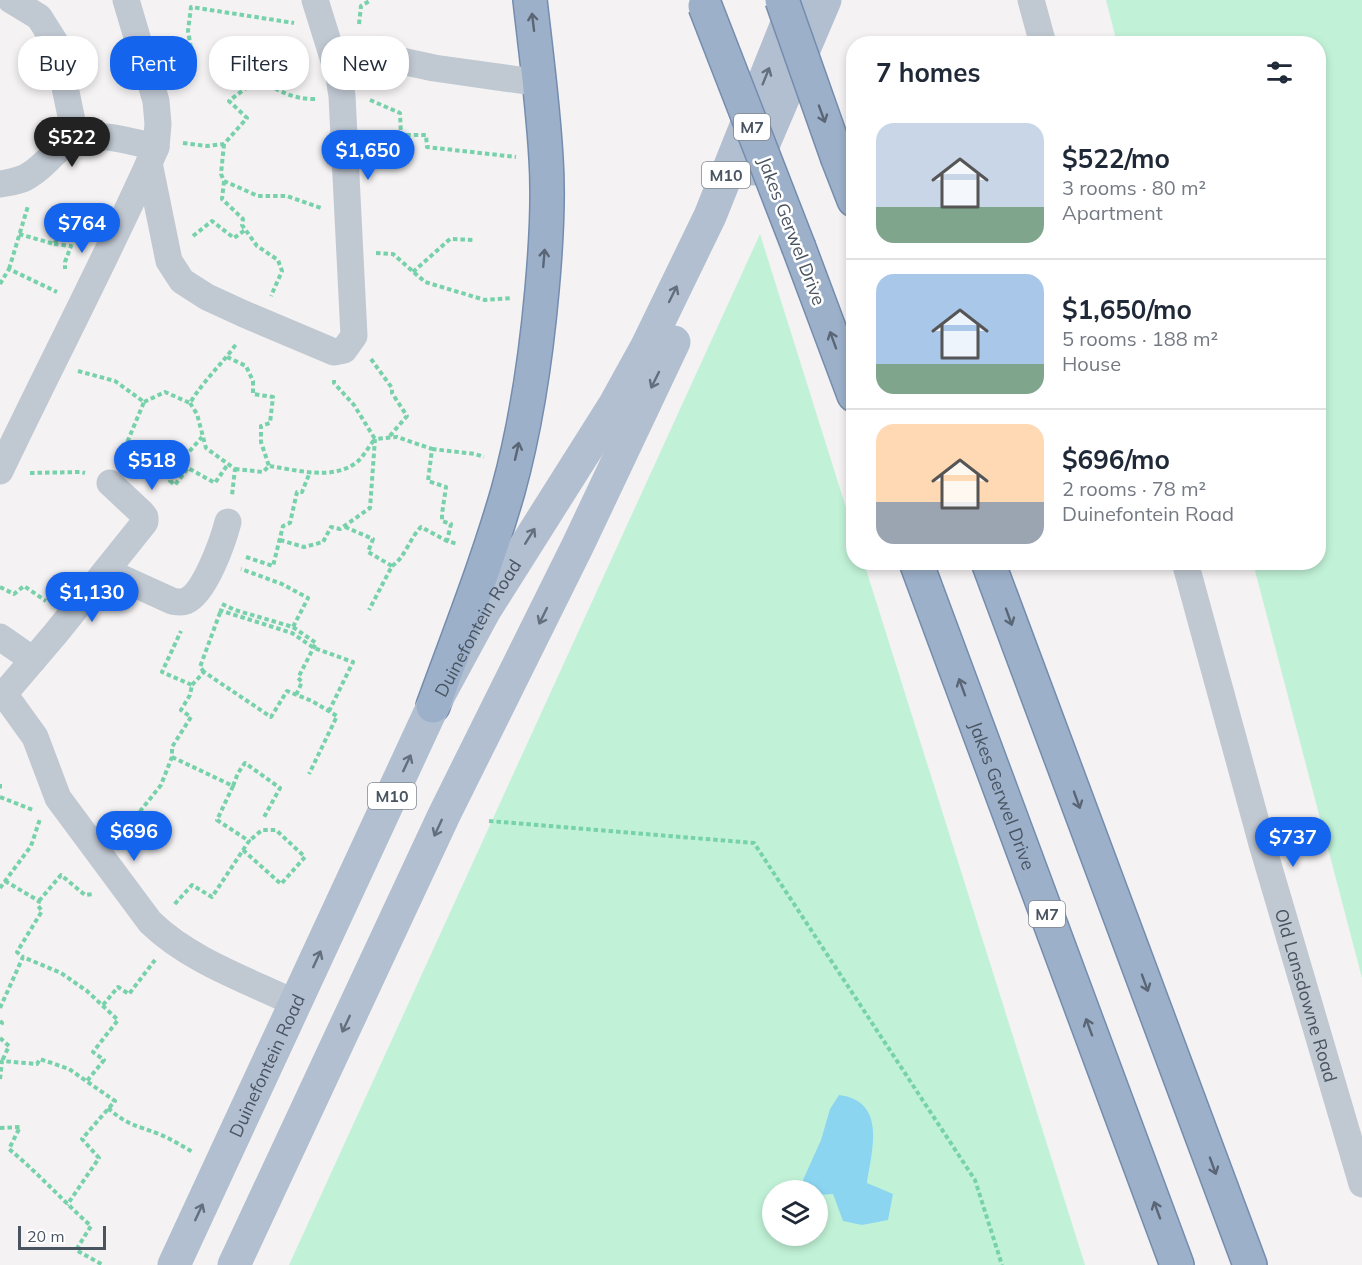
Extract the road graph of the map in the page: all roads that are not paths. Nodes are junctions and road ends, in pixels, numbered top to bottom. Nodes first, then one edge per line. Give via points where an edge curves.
1 (11, 0) edge
2 (126, 0) edge
3 (315, 0) edge
4 (530, 0) edge
5 (782, 0) edge
6 (796, 0) edge
7 (825, 0) edge
8 (1031, 0) edge
9 (704, 3) edge
10 (327, 36) edge
11 (1041, 36) edge
12 (409, 63) edge
13 (540, 83) junction
14 (341, 90) edge
15 (76, 140) junction
16 (153, 155) junction
17 (846, 180) edge
18 (0, 184) edge
19 (846, 374) edge
20 (11, 473) edge
21 (116, 489) road end
22 (225, 535) road end
23 (919, 570) edge
24 (991, 570) edge
25 (1187, 570) edge
26 (106, 571) junction
27 (0, 637) edge
28 (33, 660) junction
29 (433, 706) junction
30 (297, 1004) junction
31 (1362, 1184) edge
32 (174, 1265) edge
33 (234, 1265) edge
34 (1177, 1265) edge
35 (1250, 1265) edge

1 - 15 street via 39,17 56,44
2 - 16 street via 156,101 158,124
3 - 10 street
13 -> 4 highway
5 -> 17 highway, bridge
29 -> 6 main road, Duinefontein Road / M10 via 485,610 615,404 647,346 710,216
7 -> 33 main road, M10 via 681,328 444,815
8 - 11 street
19 -> 9 highway, Jakes Gerwel Drive / M7, bridge
12 - 13 street
29 -> 13 highway via 488,554 526,415 546,242 546,160
14 - 16 street via 354,336 339,351 255,319 182,281 170,261
15 - 16 street via 107,137
15 - 18 street via 58,150 32,174
16 - 20 street via 51,363
21 - 26 street via 141,512 145,522
22 - 26 street via 185,598
34 -> 23 highway, Jakes Gerwel Drive / M7
24 -> 35 highway
25 - 31 street, Old Lansdowne Road via 1262,844
26 - 28 street
27 - 28 street
28 - 30 street via 4,694 35,737 58,798 150,922 184,950
30 -> 29 main road, Duinefontein Road / M10
32 -> 30 main road, Duinefontein Road / M10

